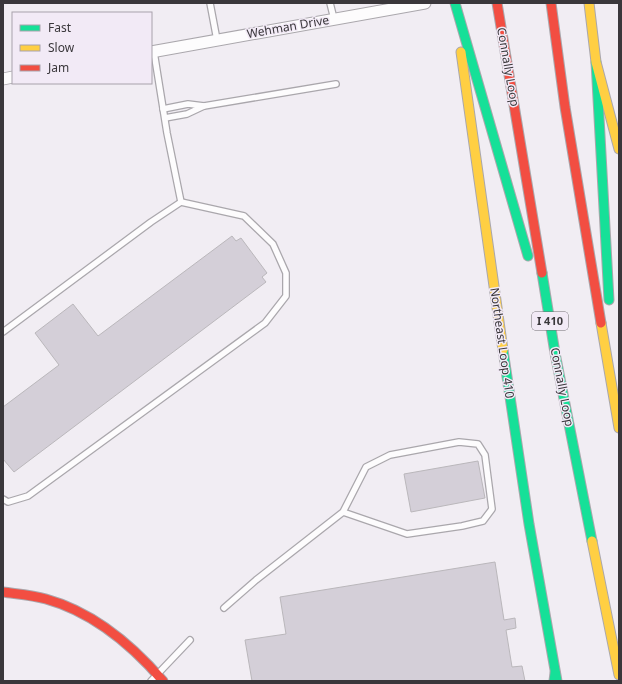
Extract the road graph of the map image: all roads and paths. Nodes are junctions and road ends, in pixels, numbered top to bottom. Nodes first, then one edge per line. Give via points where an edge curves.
1 (210, 3) edge
2 (330, 3) edge
3 (425, 3) edge
4 (455, 3) edge
5 (496, 3) edge
6 (551, 3) edge
7 (589, 3) edge
8 (334, 19) junction
9 (217, 40) junction
10 (153, 52) edge
11 (596, 62) junction
12 (336, 84) dead end
13 (204, 106) junction
14 (163, 109) junction
15 (164, 118) junction
16 (619, 149) edge
17 (181, 202) junction
18 (529, 262) dead end
19 (534, 277) dead end
20 (609, 307) dead end
21 (610, 323) dead end
22 (3, 332) edge
23 (555, 353) junction
24 (614, 402) junction
25 (619, 428) edge
26 (3, 499) edge
27 (343, 512) junction
28 (3, 592) edge
29 (224, 608) dead end
30 (190, 640) dead end
31 (619, 675) edge
32 (555, 678) edge
33 (157, 679) edge

1 - 9 lane
2 - 8 lane
3 - 8 street, Wehman Drive
4 - 18 main road
4 - 32 main road, Northeast Loop 410 via 514,428
5 - 23 main road, Connally Loop / I 410
6 - 24 main road via 565,107
7 - 11 main road
8 - 9 street, Wehman Drive
9 - 10 street, Wehman Drive
10 - 14 lane
11 - 16 main road
11 - 20 main road
12 - 13 lane
13 - 14 lane via 188,104
13 - 15 lane via 187,114
14 - 15 lane
15 - 17 lane
17 - 22 lane
17 - 26 lane via 244,216 273,244 286,273 286,296 265,323 28,496 8,502
19 - 23 main road
21 - 24 main road
23 - 31 main road, Connally Loop / I 410
24 - 25 main road
27 - 27 lane via 366,467 390,455 459,442 478,444 485,455 492,509 483,521 406,534
27 - 29 lane
28 - 33 main road via 57,602 97,622 124,641
30 - 33 lane

